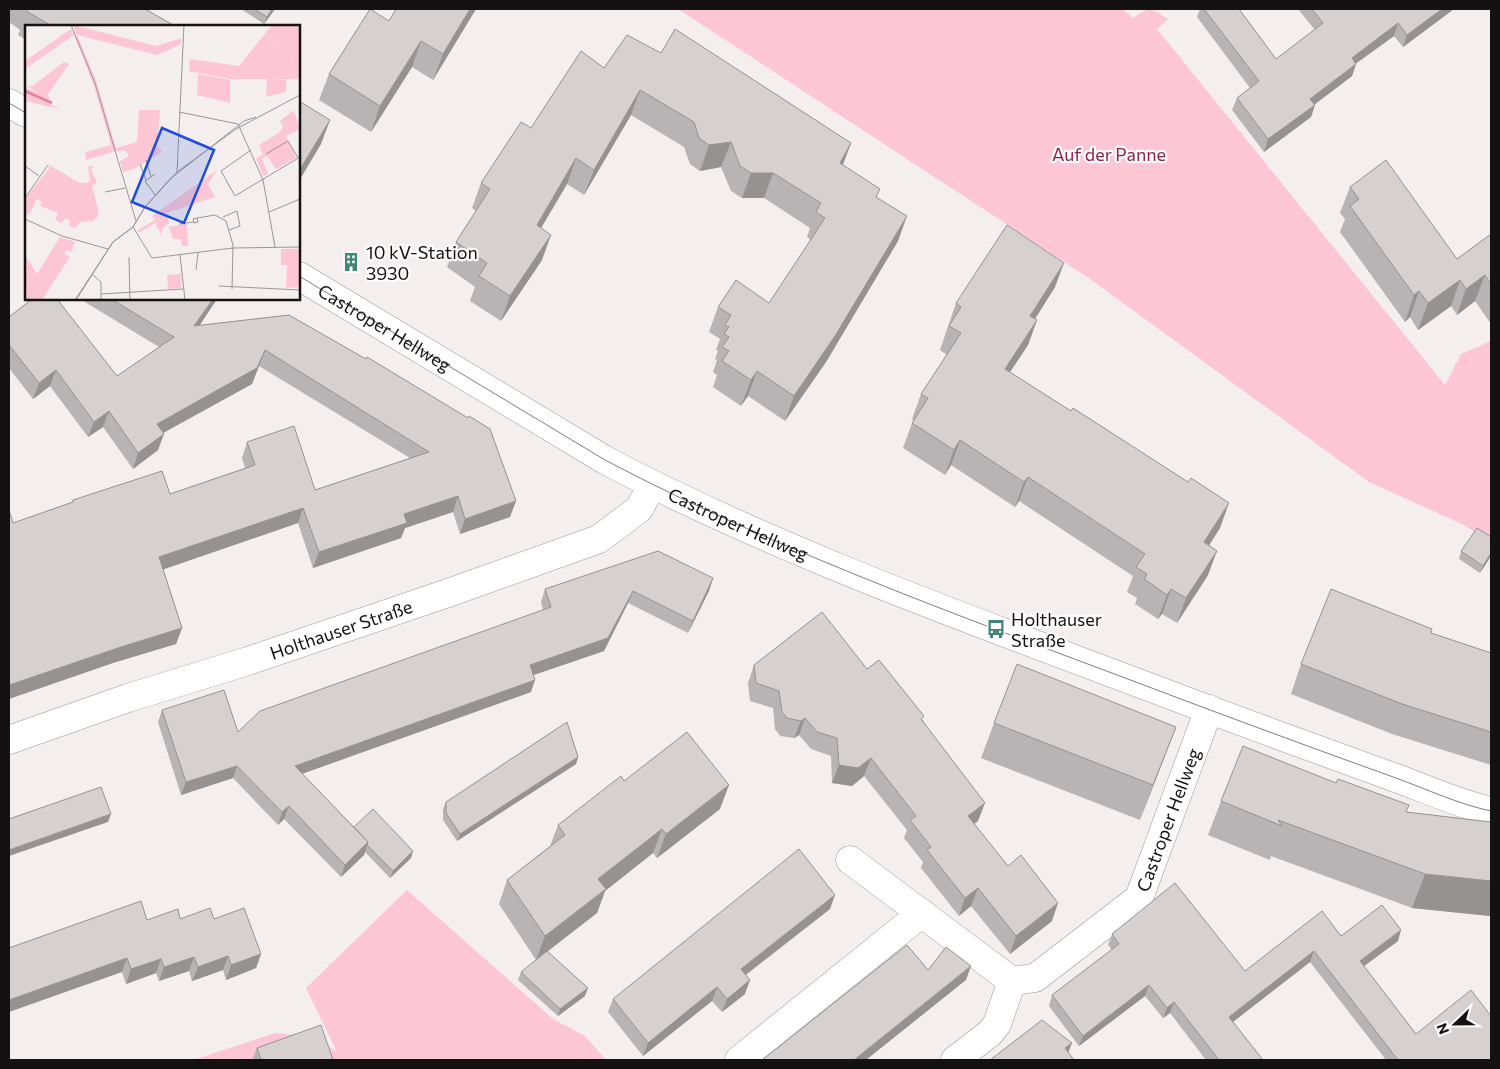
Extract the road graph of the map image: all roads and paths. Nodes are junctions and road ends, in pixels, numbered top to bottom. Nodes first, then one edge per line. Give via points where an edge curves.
1 (9, 103) edge
2 (25, 112) edge
3 (300, 277) edge
4 (652, 485) junction
5 (1209, 710) junction
6 (9, 740) edge
7 (1491, 812) edge
8 (850, 860) dead end
9 (922, 913) junction
10 (1012, 981) junction
11 (739, 1060) edge
12 (955, 1060) edge

1 - 2 street
3 - 4 street, Castroper Hellweg
4 - 5 street, Castroper Hellweg via 835,566
4 - 6 street, Holthauser Straße via 639,509 599,539
5 - 7 street, Castroper Hellweg
5 - 10 street, Castroper Hellweg via 1139,898 1035,978
8 - 9 street
9 - 10 street
9 - 11 street
10 - 12 street via 997,1024

